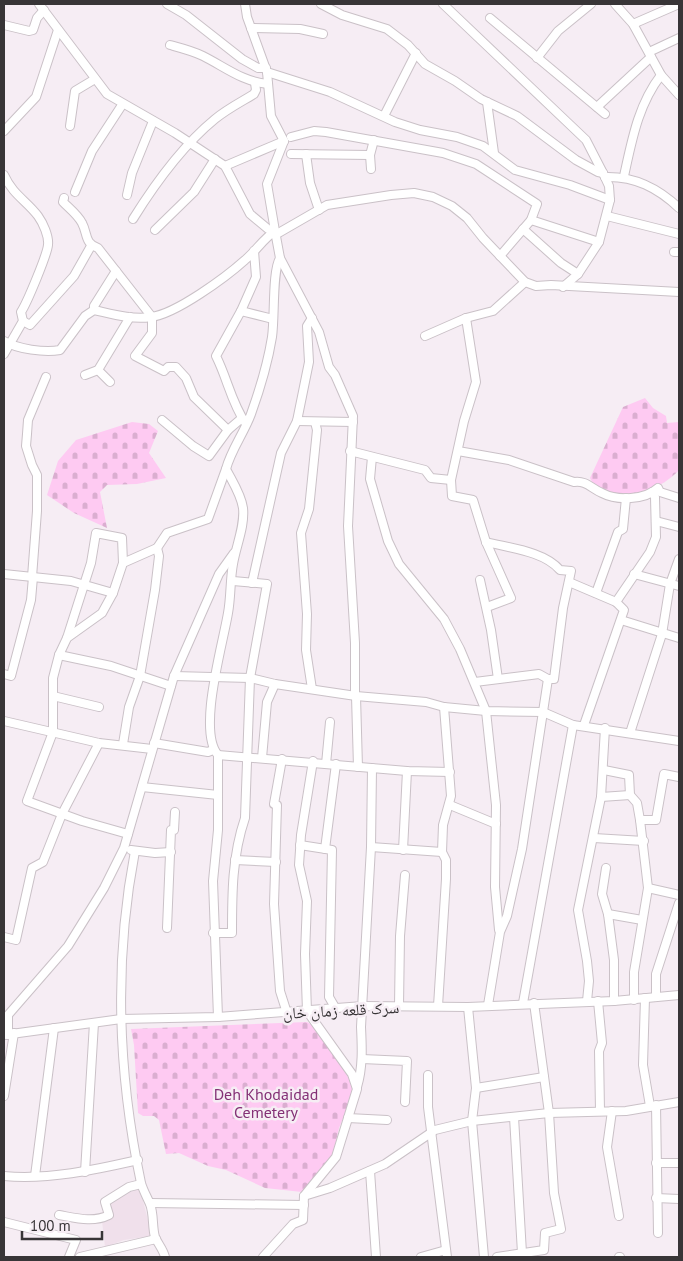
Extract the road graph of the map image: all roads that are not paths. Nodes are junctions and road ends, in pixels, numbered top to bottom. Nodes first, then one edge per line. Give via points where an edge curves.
1 (167, 4) edge
2 (245, 4) edge
3 (321, 4) edge
4 (591, 4) edge
5 (615, 4) edge
6 (679, 4) edge
7 (448, 5) edge
8 (42, 7) edge
9 (490, 18) dead end
10 (633, 24) junction
11 (4, 25) edge
12 (251, 28) junction
13 (58, 30) junction
14 (323, 34) dead end
15 (679, 38) edge
16 (170, 45) dead end
17 (416, 53) junction
18 (650, 54) junction
19 (537, 58) junction
20 (266, 70) junction
21 (661, 75) junction
22 (95, 79) junction
23 (255, 83) junction
24 (268, 84) junction
25 (679, 95) edge
26 (487, 102) junction
27 (122, 105) junction
28 (597, 107) junction
29 (605, 114) dead end
30 (384, 116) junction
31 (8, 119) edge
32 (153, 121) junction
33 (70, 126) dead end
34 (4, 131) edge
35 (287, 139) junction
36 (374, 140) junction
37 (189, 143) junction
38 (494, 153) junction
39 (291, 154) dead end
40 (306, 154) junction
41 (370, 155) junction
42 (215, 159) junction
43 (225, 166) junction
44 (371, 169) dead end
45 (4, 175) edge
46 (604, 175) junction
47 (624, 176) junction
48 (75, 192) dead end
49 (127, 195) dead end
50 (64, 198) dead end
51 (610, 200) junction
52 (679, 208) edge
53 (319, 210) junction
54 (606, 216) junction
55 (133, 219) dead end
56 (531, 220) junction
57 (523, 229) junction
58 (155, 230) dead end
59 (275, 233) junction
60 (679, 234) edge
61 (599, 242) junction
62 (91, 246) junction
63 (254, 251) junction
64 (500, 256) junction
65 (280, 258) junction
66 (116, 270) junction
67 (578, 274) junction
68 (525, 282) junction
69 (563, 287) junction
70 (679, 292) edge
71 (94, 310) junction
72 (241, 311) junction
73 (130, 317) junction
74 (152, 317) junction
75 (312, 318) junction
76 (466, 318) junction
77 (273, 319) junction
78 (23, 322) junction
79 (425, 336) dead end
80 (7, 343) edge
81 (4, 354) edge
82 (98, 370) junction
83 (85, 375) dead end
84 (46, 377) dead end
85 (110, 382) dead end
86 (162, 420) dead end
87 (244, 421) junction
88 (297, 421) junction
89 (315, 422) junction
90 (353, 422) junction
91 (228, 430) junction
92 (350, 451) junction
93 (458, 451) junction
94 (372, 457) junction
95 (226, 470) junction
96 (451, 480) junction
97 (652, 492) junction
98 (626, 498) junction
99 (679, 498) edge
100 (656, 521) junction
101 (679, 527) edge
102 (486, 542) junction
103 (237, 547) junction
104 (157, 548) junction
105 (679, 560) edge
106 (123, 563) junction
107 (4, 574) edge
108 (634, 574) junction
109 (33, 577) junction
110 (480, 580) dead end
111 (232, 581) junction
112 (569, 582) junction
113 (252, 583) junction
114 (670, 584) junction
115 (83, 585) junction
116 (679, 586) edge
117 (113, 593) junction
118 (596, 593) junction
119 (616, 602) junction
120 (487, 607) junction
121 (621, 620) junction
122 (662, 634) junction
123 (67, 638) junction
124 (679, 638) edge
125 (59, 655) junction
126 (4, 674) edge
127 (140, 676) junction
128 (174, 676) junction
129 (214, 677) junction
130 (250, 678) junction
131 (498, 679) junction
132 (548, 680) junction
133 (475, 682) junction
134 (275, 684) junction
135 (171, 686) junction
136 (312, 690) junction
137 (53, 696) junction
138 (356, 696) junction
139 (99, 706) dead end
140 (444, 707) junction
141 (486, 711) junction
142 (543, 712) junction
143 (330, 722) dead end
144 (4, 724) edge
145 (573, 725) junction
146 (584, 725) junction
147 (605, 728) junction
148 (53, 732) junction
149 (630, 733) junction
150 (679, 741) edge
151 (99, 743) junction
152 (123, 744) junction
153 (153, 746) junction
154 (215, 752) junction
155 (248, 756) junction
156 (262, 758) junction
157 (282, 760) junction
158 (313, 762) junction
159 (326, 764) junction
160 (336, 764) junction
161 (358, 767) junction
162 (372, 768) junction
163 (604, 770) junction
164 (407, 771) junction
165 (450, 772) junction
166 (679, 777) edge
167 (142, 787) junction
168 (218, 795) junction
169 (630, 796) junction
170 (600, 797) junction
171 (450, 805) junction
172 (175, 812) dead end
173 (62, 814) junction
174 (640, 820) junction
175 (496, 824) junction
176 (128, 834) junction
177 (594, 838) junction
178 (644, 841) junction
179 (300, 845) junction
180 (370, 847) junction
181 (124, 848) junction
182 (325, 849) junction
183 (402, 850) junction
184 (135, 851) junction
185 (171, 852) junction
186 (442, 852) junction
187 (235, 860) junction
188 (276, 862) junction
189 (606, 868) dead end
190 (405, 875) dead end
191 (648, 888) junction
192 (679, 895) edge
193 (679, 903) edge
194 (608, 914) junction
195 (642, 920) junction
196 (167, 928) dead end
197 (500, 932) junction
198 (213, 933) junction
199 (4, 937) edge
200 (679, 995) edge
201 (656, 997) junction
202 (645, 998) junction
203 (634, 1000) junction
204 (587, 1001) junction
205 (598, 1001) junction
206 (614, 1001) junction
207 (534, 1003) junction
208 (522, 1004) junction
209 (488, 1005) junction
210 (363, 1006) junction
211 (399, 1006) junction
212 (438, 1006) junction
213 (468, 1007) junction
214 (336, 1009) junction
215 (307, 1012) junction
216 (287, 1013) junction
217 (218, 1017) junction
218 (121, 1019) junction
219 (94, 1023) junction
220 (54, 1028) junction
221 (8, 1032) edge
222 (362, 1059) junction
223 (428, 1075) dead end
224 (544, 1077) junction
225 (476, 1088) junction
226 (356, 1089) junction
227 (4, 1096) edge
228 (405, 1102) dead end
229 (679, 1102) edge
230 (653, 1106) junction
231 (600, 1111) junction
232 (612, 1111) junction
233 (549, 1113) junction
234 (514, 1117) junction
235 (348, 1118) junction
236 (387, 1120) dead end
237 (472, 1120) junction
238 (433, 1133) junction
239 (138, 1160) junction
240 (656, 1163) junction
241 (679, 1163) edge
242 (370, 1171) junction
243 (86, 1172) junction
244 (4, 1176) edge
245 (36, 1176) junction
246 (141, 1184) junction
247 (304, 1196) junction
248 (656, 1198) junction
249 (679, 1199) edge
250 (150, 1203) junction
251 (304, 1205) junction
252 (59, 1215) dead end
253 (619, 1216) dead end
254 (4, 1222) edge
255 (658, 1233) dead end
256 (156, 1239) junction
257 (522, 1253) junction
258 (545, 1253) edge
259 (447, 1254) edge
260 (69, 1257) edge
261 (80, 1257) edge
262 (165, 1257) edge
263 (264, 1257) edge
264 (376, 1257) edge
265 (421, 1257) edge
266 (484, 1257) edge
267 (497, 1257) edge
268 (508, 1257) edge

1 - 20 street via 242,59
2 - 12 street
3 - 17 street via 342,15 387,30
4 - 19 street via 558,31
5 - 10 street
6 - 10 street
7 - 46 street via 497,58 586,140
8 - 11 street via 33,30
8 - 13 street
9 - 19 street
10 - 18 street
12 - 14 street via 300,29
12 - 20 street
13 - 22 street
13 - 31 street via 36,97
15 - 18 street
16 - 23 street via 205,57
17 - 26 street via 426,64
17 - 30 street
18 - 21 street
18 - 28 street
19 - 28 street
20 - 24 street
20 - 30 street via 330,92
21 - 25 street
21 - 47 street via 649,90 640,112
22 - 27 street
22 - 33 street via 75,91
23 - 24 street
23 - 37 street via 254,94 217,117
24 - 35 street via 271,116
26 - 38 street
26 - 46 street via 517,116 576,160
27 - 32 street
27 - 48 street via 92,151
28 - 29 street
30 - 38 street via 420,130 458,137
31 - 34 street
32 - 37 street
32 - 49 street via 132,173
35 - 36 street via 314,131
35 - 43 street
35 - 59 street via 267,184
36 - 41 street
36 - 56 street via 443,153 476,164 537,204
37 - 42 street
37 - 55 street
38 - 51 street via 515,170
39 - 40 street
40 - 41 street
40 - 53 street
41 - 44 street
42 - 43 street
42 - 58 street via 194,192
43 - 59 street via 250,214
45 - 78 street via 22,202 37,216 48,245 21,312
46 - 47 street
46 - 51 street
47 - 52 street via 665,194
50 - 62 street via 63,202 82,223
51 - 54 street
53 - 59 street
53 - 64 street via 327,205 364,198 414,193 433,196 467,218
54 - 60 street
54 - 61 street
56 - 57 street
56 - 61 street
57 - 64 street
57 - 67 street
59 - 63 street
59 - 65 street
61 - 67 street
62 - 66 street via 98,248
62 - 78 street via 74,276 52,303 30,325
63 - 72 street via 256,277
63 - 74 street via 176,308
64 - 68 street
65 - 75 street
65 - 77 street via 276,265
66 - 71 street
66 - 74 street
67 - 69 street
68 - 69 street via 536,286
68 - 76 street via 493,311
69 - 70 street
71 - 73 street
71 - 80 street via 85,316 60,350
72 - 77 street
72 - 87 street via 216,356 226,376 234,406
73 - 74 street
73 - 82 street
74 - 91 street via 152,333 135,356 164,371 168,367 176,367 186,378 194,397
75 - 88 street via 307,326 308,362
75 - 90 street
76 - 79 street
76 - 93 street via 476,382
77 - 87 street via 270,349 250,415
78 - 80 street
80 - 81 street
82 - 83 street
82 - 85 street
84 - 109 street via 28,420 26,440 37,475
86 - 91 street via 209,456
87 - 91 street
87 - 95 street
88 - 89 street
88 - 113 street via 281,454
89 - 90 street
89 - 136 street via 317,430 308,508 301,533 307,614 306,650
90 - 92 street
92 - 94 street
92 - 138 street via 348,526
93 - 96 street
93 - 98 street via 509,460 574,482 581,480 611,497
94 - 96 street via 425,470 431,478
94 - 133 street via 370,479 388,541 399,564 444,620
95 - 103 street via 243,507
95 - 104 street via 208,519 167,533
96 - 102 street via 452,496 472,500
97 - 98 street
97 - 99 street via 658,488 660,492
97 - 100 street
98 - 118 street via 624,529 618,532
100 - 101 street
100 - 108 street via 656,537 650,552
102 - 112 street via 528,553 553,562 560,570 572,571
102 - 120 street via 511,598
103 - 111 street
103 - 128 street via 219,574
104 - 106 street
104 - 127 street via 155,590
105 - 114 street
106 - 115 street via 122,538 96,533
106 - 117 street
107 - 109 street
108 - 114 street
108 - 119 street
109 - 115 street
109 - 126 street via 31,600 11,676
110 - 120 street
111 - 113 street
111 - 129 street
112 - 118 street
112 - 132 street via 554,679
113 - 130 street via 266,584
114 - 116 street
114 - 122 street
115 - 117 street
115 - 123 street
117 - 123 street via 102,613
118 - 119 street
119 - 121 street via 624,610
120 - 131 street
121 - 122 street
121 - 146 street
122 - 124 street
122 - 149 street
123 - 125 street
125 - 127 street
125 - 137 street via 53,678
127 - 135 street
127 - 152 street
128 - 129 street
128 - 135 street
129 - 130 street
129 - 154 street via 210,736
130 - 134 street
130 - 155 street
131 - 132 street via 539,674
131 - 133 street
132 - 142 street
133 - 141 street
134 - 136 street
134 - 156 street via 267,702
135 - 153 street
136 - 138 street
137 - 139 street
137 - 148 street
138 - 140 street via 426,702
138 - 161 street
140 - 141 street
140 - 165 street
141 - 142 street
141 - 175 street
142 - 145 street
142 - 197 street via 522,849 507,916
143 - 159 street
144 - 148 street
145 - 146 street
145 - 208 street
146 - 147 street
147 - 149 street
147 - 163 street
148 - 151 street
148 - 173 street via 27,801
149 - 150 street
151 - 152 street
151 - 173 street
152 - 153 street
153 - 154 street
153 - 167 street
154 - 155 street
154 - 168 street
155 - 156 street
155 - 187 street via 245,818 237,840
156 - 157 street
157 - 158 street
157 - 188 street via 274,804 277,805
158 - 159 street
158 - 179 street
159 - 160 street
160 - 161 street
160 - 182 street
161 - 162 street
162 - 164 street
162 - 180 street
163 - 169 street via 629,775
163 - 170 street
164 - 165 street
164 - 183 street
165 - 171 street
166 - 174 street via 664,774 656,820
167 - 168 street
167 - 176 street
168 - 198 street
169 - 170 street
169 - 174 street via 636,803
170 - 177 street
171 - 175 street
171 - 186 street via 443,825
172 - 185 street
173 - 176 street
173 - 199 street via 42,862 32,868 16,940
174 - 178 street
175 - 197 street via 495,886
176 - 181 street
177 - 178 street
177 - 204 street via 578,910 588,961
178 - 191 street
179 - 182 street
179 - 215 street via 299,865 307,901
180 - 183 street
180 - 210 street
181 - 184 street
181 - 221 street via 68,946 8,1015
182 - 214 street via 332,850 333,857 329,997
183 - 186 street
184 - 185 street
184 - 218 street via 121,957
185 - 196 street
186 - 212 street via 446,860 446,879
187 - 188 street
187 - 198 street via 232,933
188 - 216 street via 274,904 280,990
189 - 194 street via 602,894
190 - 211 street
191 - 192 street
191 - 195 street
193 - 201 street via 656,974
194 - 195 street
194 - 206 street via 614,960
195 - 203 street via 634,972
197 - 209 street
198 - 217 street
200 - 201 street, سرک قلعه زمان خان
201 - 202 street, سرک قلعه زمان خان
202 - 203 street, سرک قلعه زمان خان
202 - 230 street via 643,1064
203 - 206 street, سرک قلعه زمان خان
204 - 205 street, سرک قلعه زمان خان
204 - 207 street, سرک قلعه زمان خان
205 - 206 street, سرک قلعه زمان خان
205 - 231 street via 602,1043 599,1050
207 - 208 street, سرک قلعه زمان خان
207 - 224 street
208 - 209 street, سرک قلعه زمان خان
209 - 213 street, سرک قلعه زمان خان
210 - 211 street, سرک قلعه زمان خان
210 - 214 street, سرک قلعه زمان خان
210 - 222 street
211 - 212 street, سرک قلعه زمان خان
212 - 213 street, سرک قلعه زمان خان
213 - 225 street
214 - 215 street, سرک قلعه زمان خان
215 - 216 street, سرک قلعه زمان خان
215 - 226 street via 352,1074
216 - 217 street, سرک قلعه زمان خان
217 - 218 street, سرک قلعه زمان خان
218 - 219 street, سرک قلعه زمان خان
218 - 239 street
219 - 220 street, سرک قلعه زمان خان
219 - 243 street
220 - 221 street, سرک قلعه زمان خان
220 - 245 street
221 - 227 street
222 - 226 street
222 - 228 street via 407,1061
223 - 238 street via 428,1107
224 - 225 street
224 - 233 street
225 - 237 street
226 - 235 street
229 - 230 street
230 - 232 street
230 - 240 street
231 - 232 street
231 - 233 street
232 - 253 street via 607,1147
233 - 234 street
233 - 258 street via 554,1193 561,1229 545,1234
234 - 237 street
234 - 257 street
235 - 236 street
235 - 247 street via 336,1157
237 - 238 street
237 - 266 street
238 - 242 street
238 - 259 street
239 - 243 street
239 - 246 street
240 - 241 street
240 - 248 street
242 - 247 street
242 - 264 street
243 - 245 street
244 - 245 street
246 - 250 street
246 - 252 street via 105,1202 109,1215 93,1220
247 - 251 street
248 - 249 street
248 - 255 street
250 - 251 street
250 - 256 street
251 - 263 street via 303,1220 293,1224
254 - 260 street via 76,1240
256 - 261 street
256 - 262 street
257 - 258 street
257 - 268 street
259 - 265 street
267 - 268 street

